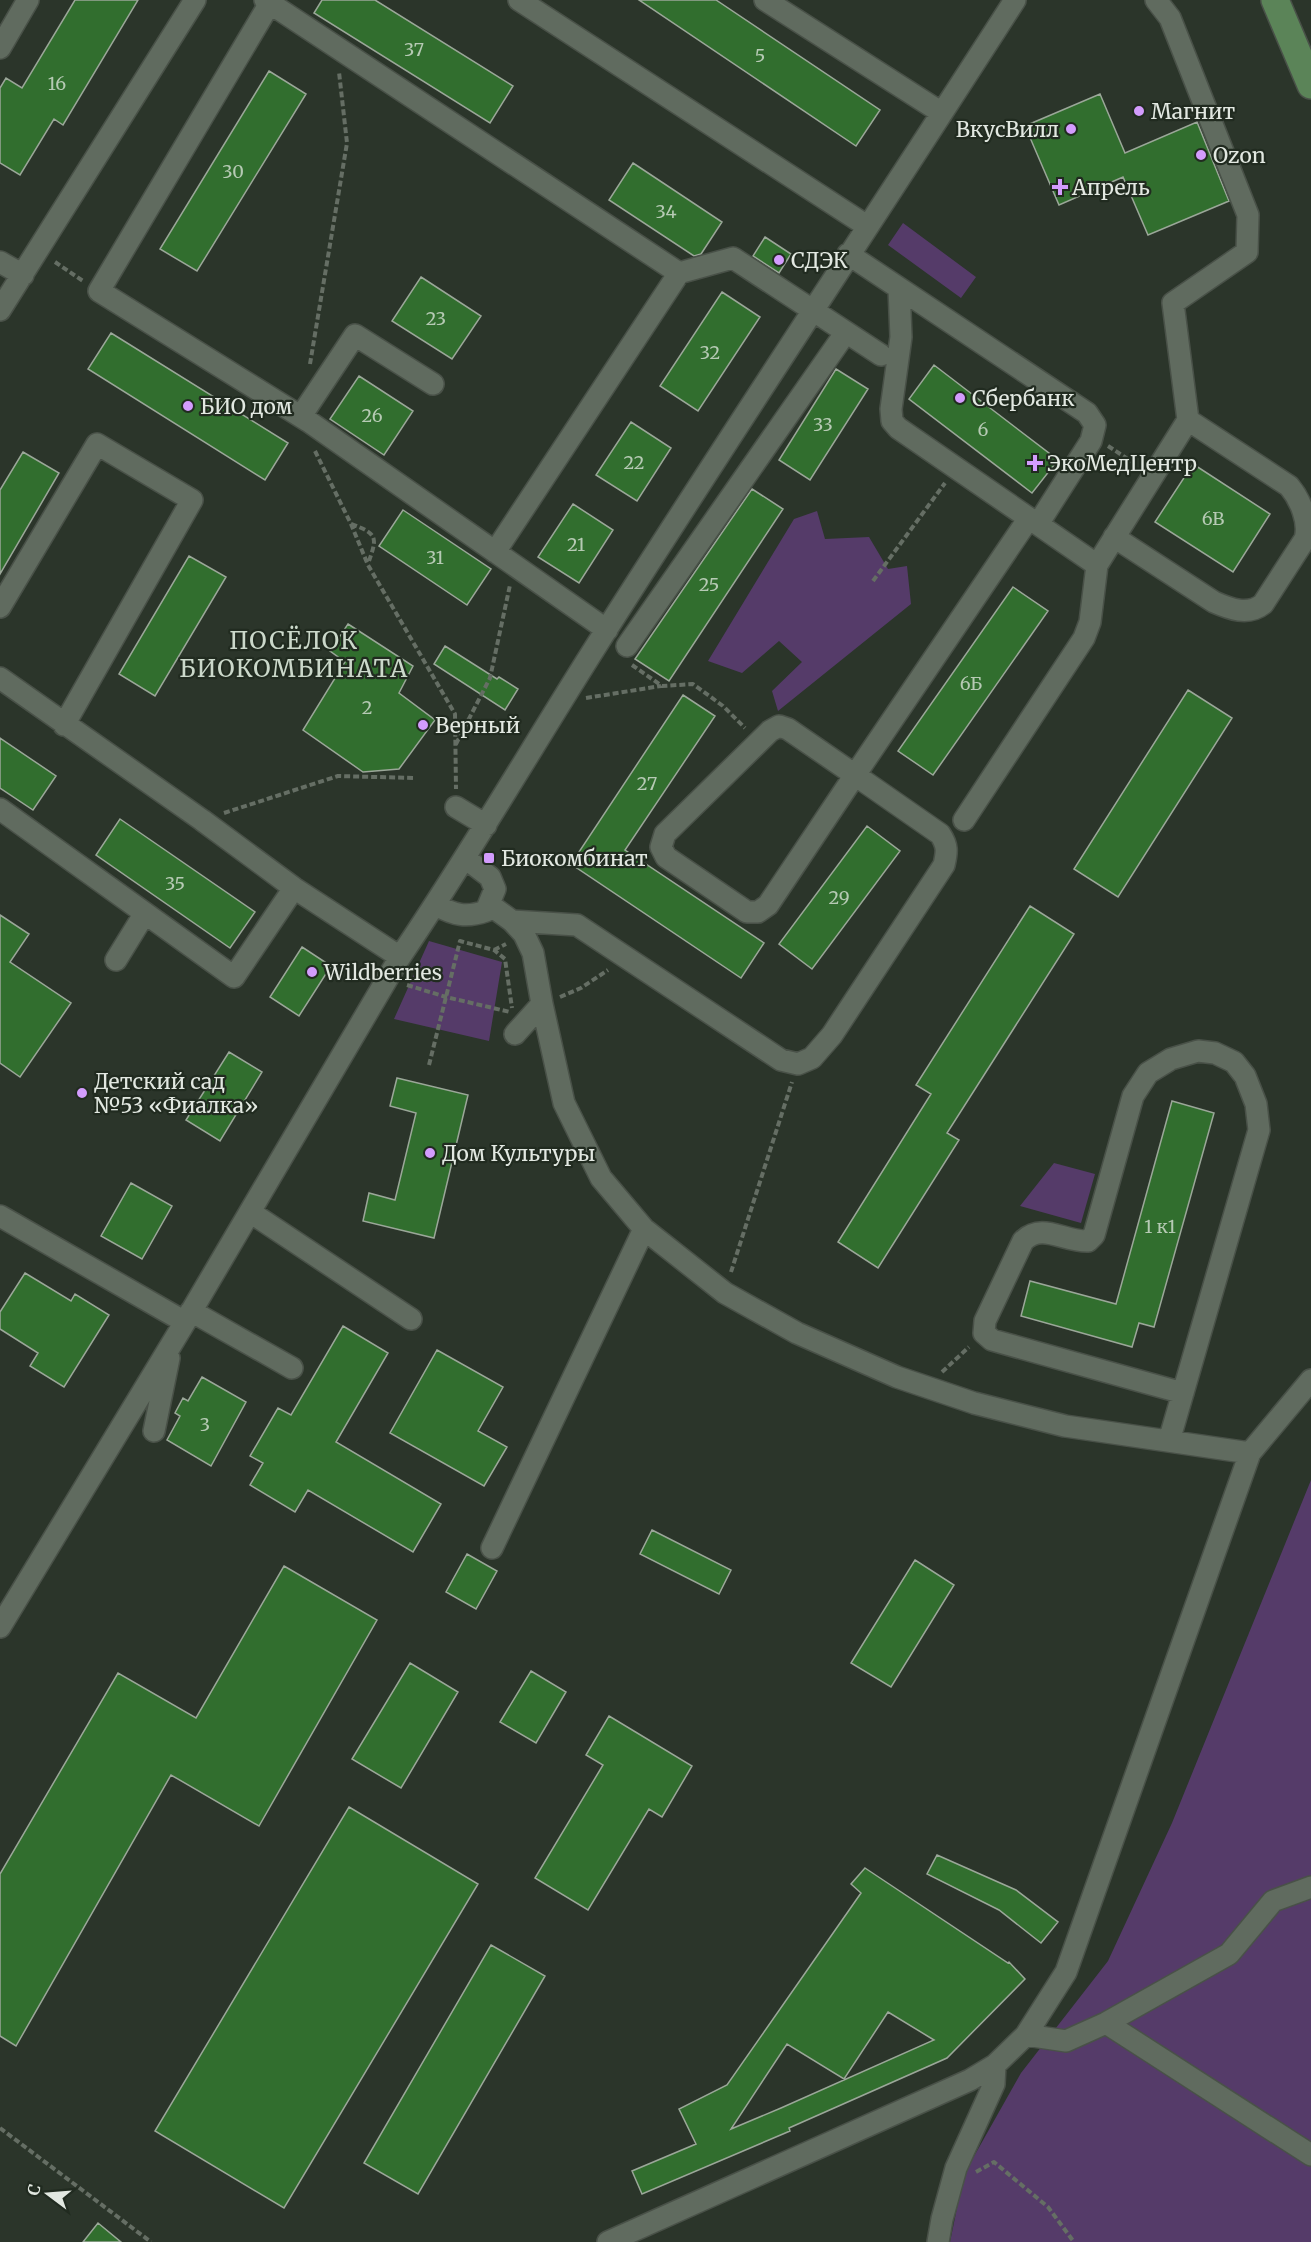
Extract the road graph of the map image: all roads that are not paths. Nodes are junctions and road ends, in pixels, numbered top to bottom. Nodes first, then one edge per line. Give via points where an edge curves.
1 (28, 0) edge
2 (195, 0) edge
3 (519, 0) edge
4 (765, 0) edge
5 (1015, 0) edge
6 (1156, 0) edge
7 (1275, 0) edge
8 (268, 2) edge
9 (0, 48) edge
10 (1311, 85) edge
11 (942, 113) junction
12 (867, 226) junction
13 (848, 254) junction
14 (0, 262) edge
15 (679, 273) junction
16 (22, 275) junction
17 (899, 288) junction
18 (812, 309) junction
19 (0, 310) edge
20 (846, 332) junction
21 (881, 355) dead end
22 (433, 384) dead end
23 (305, 419) junction
24 (1188, 420) junction
25 (1033, 521) junction
26 (1114, 537) junction
27 (495, 552) junction
28 (1097, 565) junction
29 (0, 607) edge
30 (607, 630) junction
31 (628, 654) road end
32 (0, 678) edge
33 (64, 724) junction
34 (855, 775) junction
35 (456, 807) road end
36 (0, 809) edge
37 (964, 820) dead end
38 (486, 825) junction
39 (465, 858) junction
40 (294, 888) junction
41 (436, 905) junction
42 (490, 905) junction
43 (145, 913) junction
44 (512, 921) junction
45 (400, 957) junction
46 (116, 960) dead end
47 (542, 1005) junction
48 (515, 1034) dead end
49 (250, 1212) junction
50 (0, 1216) edge
51 (644, 1229) junction
52 (188, 1316) junction
53 (411, 1319) dead end
54 (171, 1344) junction
55 (292, 1368) dead end
56 (1311, 1380) edge
57 (1183, 1393) junction
58 (154, 1431) dead end
59 (1169, 1441) junction
60 (1250, 1453) junction
61 (492, 1548) dead end
62 (3, 1616) edge
63 (1311, 1887) edge
64 (1106, 2023) junction
65 (1026, 2035) junction
66 (995, 2065) junction
67 (1311, 2155) edge
68 (608, 2242) edge
69 (938, 2242) edge

1 - 9 street
2 - 16 street
3 - 12 street
4 - 11 street
5 - 11 street
6 - 24 street via 1170,18 1248,215 1247,252 1173,303
7 - 10 main road
8 - 15 street
8 - 23 street via 99,291
11 - 12 street
12 - 13 street
13 - 17 street
13 - 18 street
14 - 16 street
15 - 18 street via 733,258
15 - 27 street
16 - 19 street
17 - 25 street via 902,337 892,421
17 - 25 street via 1087,413 1095,425 1091,441
18 - 20 street
18 - 30 street
20 - 21 street
20 - 31 street
22 - 23 street via 355,335
23 - 27 street
24 - 26 street
24 - 26 street via 1288,486 1307,523 1305,539 1263,604 1248,611 1214,602
25 - 28 street
25 - 34 street
26 - 28 street
27 - 30 street
28 - 37 street via 1090,622 1084,638
29 - 33 street via 97,444 192,500
30 - 38 street
32 - 33 street
33 - 40 street
34 - 34 street via 779,726 770,730 665,834 661,847 666,857 747,912 758,912 768,905
34 - 44 street via 940,834 948,852 944,865 832,1035 812,1058 798,1064 781,1060 577,925
35 - 38 street
36 - 43 street
38 - 39 street
39 - 41 street
39 - 42 street via 490,877 495,889
40 - 43 street via 234,977
40 - 45 street
41 - 42 street via 462,916 486,911
41 - 45 street
42 - 44 street
43 - 46 street
44 - 47 street via 533,953
45 - 49 street
47 - 48 street
47 - 51 street via 564,1103 601,1178
49 - 52 street
49 - 53 street
50 - 52 street
51 - 59 street via 725,1293 797,1333 897,1377 923,1395 1065,1426
51 - 61 street
52 - 54 street
52 - 55 street
54 - 58 street
54 - 62 street
56 - 60 street
57 - 57 street via 1259,1130 1256,1104 1245,1076 1234,1062 1215,1053 1198,1051 1171,1059 1148,1073 1133,1096 1094,1234 1088,1241 1080,1242 1043,1232 1031,1233 1023,1241 985,1321 984,1333 992,1340
57 - 59 street
59 - 60 street
60 - 65 street via 1066,1972
63 - 64 street via 1273,1900 1229,1954
64 - 65 street via 1066,2041
64 - 67 street
65 - 66 street
66 - 68 street via 970,2080
66 - 69 street via 994,2084 954,2176

